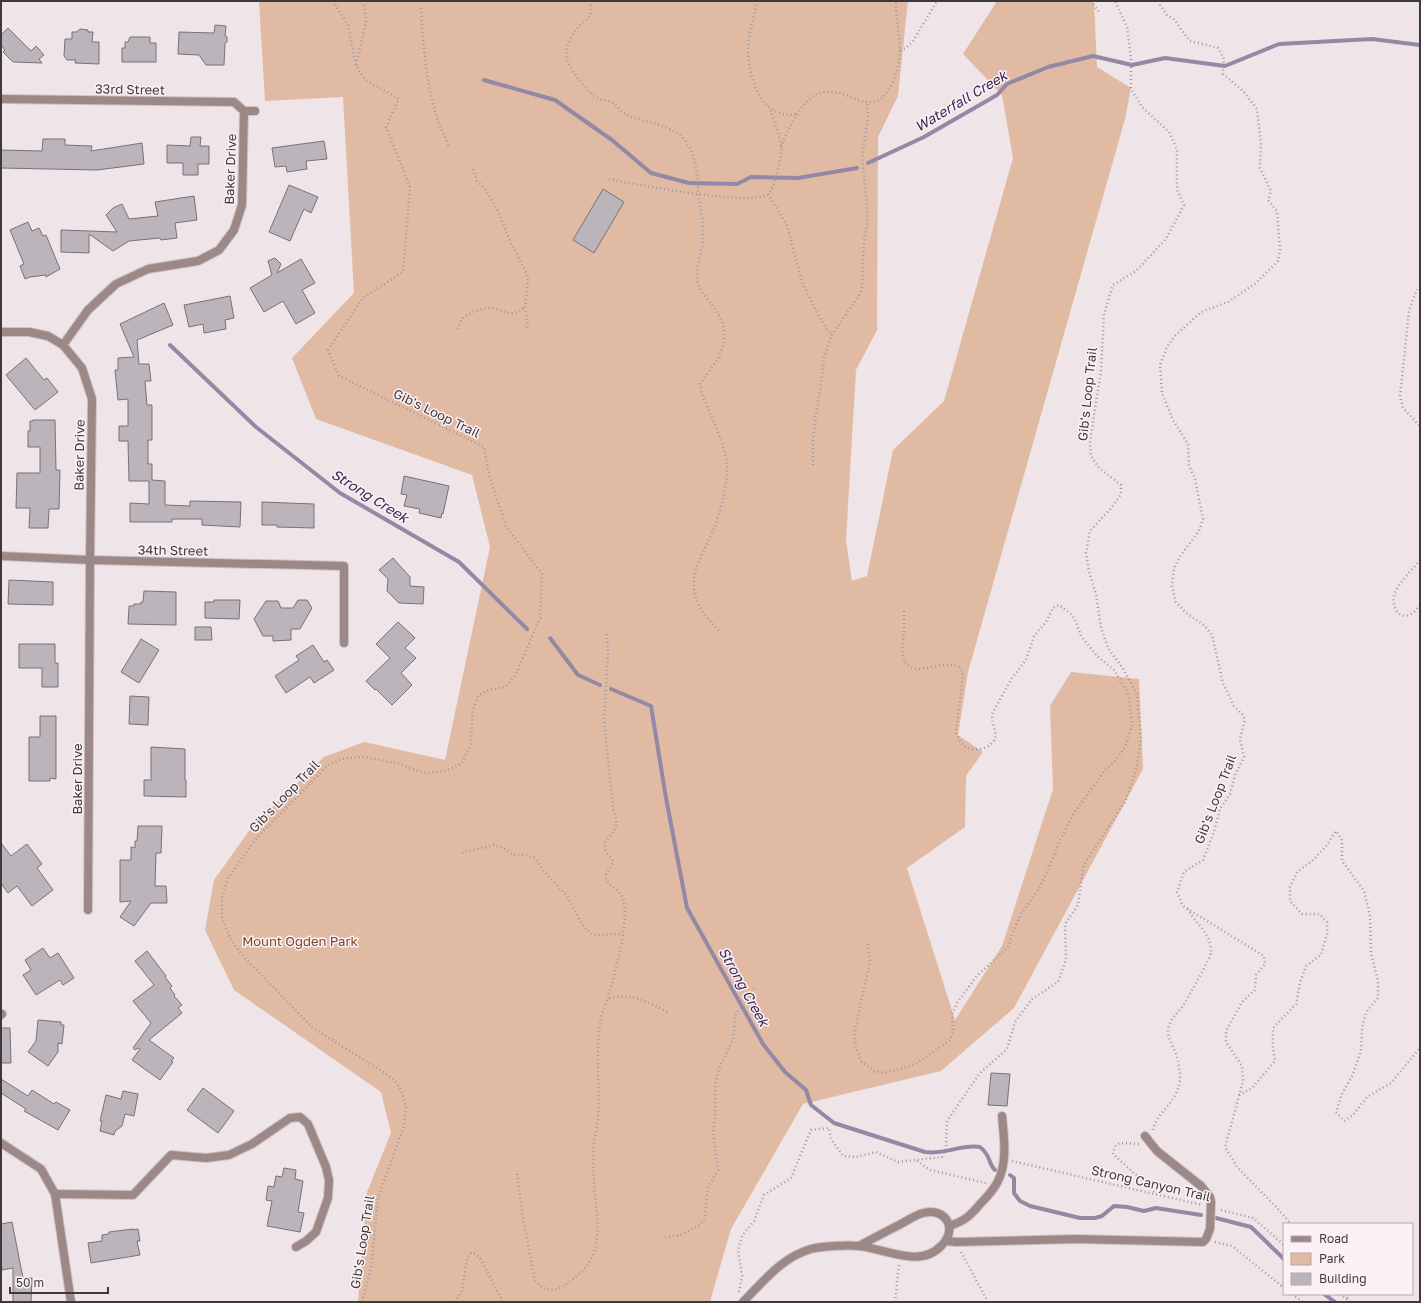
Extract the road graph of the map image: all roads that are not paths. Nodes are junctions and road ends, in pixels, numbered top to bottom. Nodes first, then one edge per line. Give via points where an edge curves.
1 (1, 99) edge
2 (244, 111) junction
3 (256, 111) dead end
4 (1, 332) edge
5 (63, 345) junction
6 (1, 556) edge
7 (90, 560) junction
8 (344, 643) dead end
9 (88, 910) dead end
10 (1002, 1116) dead end
11 (1147, 1138) road end
12 (1, 1143) edge
13 (56, 1194) junction
14 (949, 1226) junction
15 (946, 1241) junction
16 (859, 1246) junction
17 (296, 1247) dead end
18 (740, 1299) edge
19 (71, 1302) edge

1 - 2 street, 33rd Street via 234,102
2 - 3 street, 33rd Street
2 - 5 street, Baker Drive via 242,205 234,230 220,250 198,261 148,268 116,284 88,310
4 - 5 street via 29,332 48,336
5 - 7 street, Baker Drive via 82,368 92,399
6 - 7 street, 34th Street
7 - 8 street, 34th Street via 344,566
7 - 9 street, Baker Drive
10 - 14 street via 1005,1146 999,1179 969,1217
11 - 15 street via 1157,1151 1210,1197 1210,1229 1204,1241
12 - 13 street via 41,1169
13 - 17 street via 133,1195 171,1155 206,1158 229,1155 252,1144 290,1118 300,1117 308,1124 329,1180 328,1198 316,1232
13 - 19 street
14 - 15 street
14 - 16 street via 943,1216 924,1213
15 - 16 street via 939,1250 922,1257
16 - 18 street via 812,1249 802,1253 780,1264

